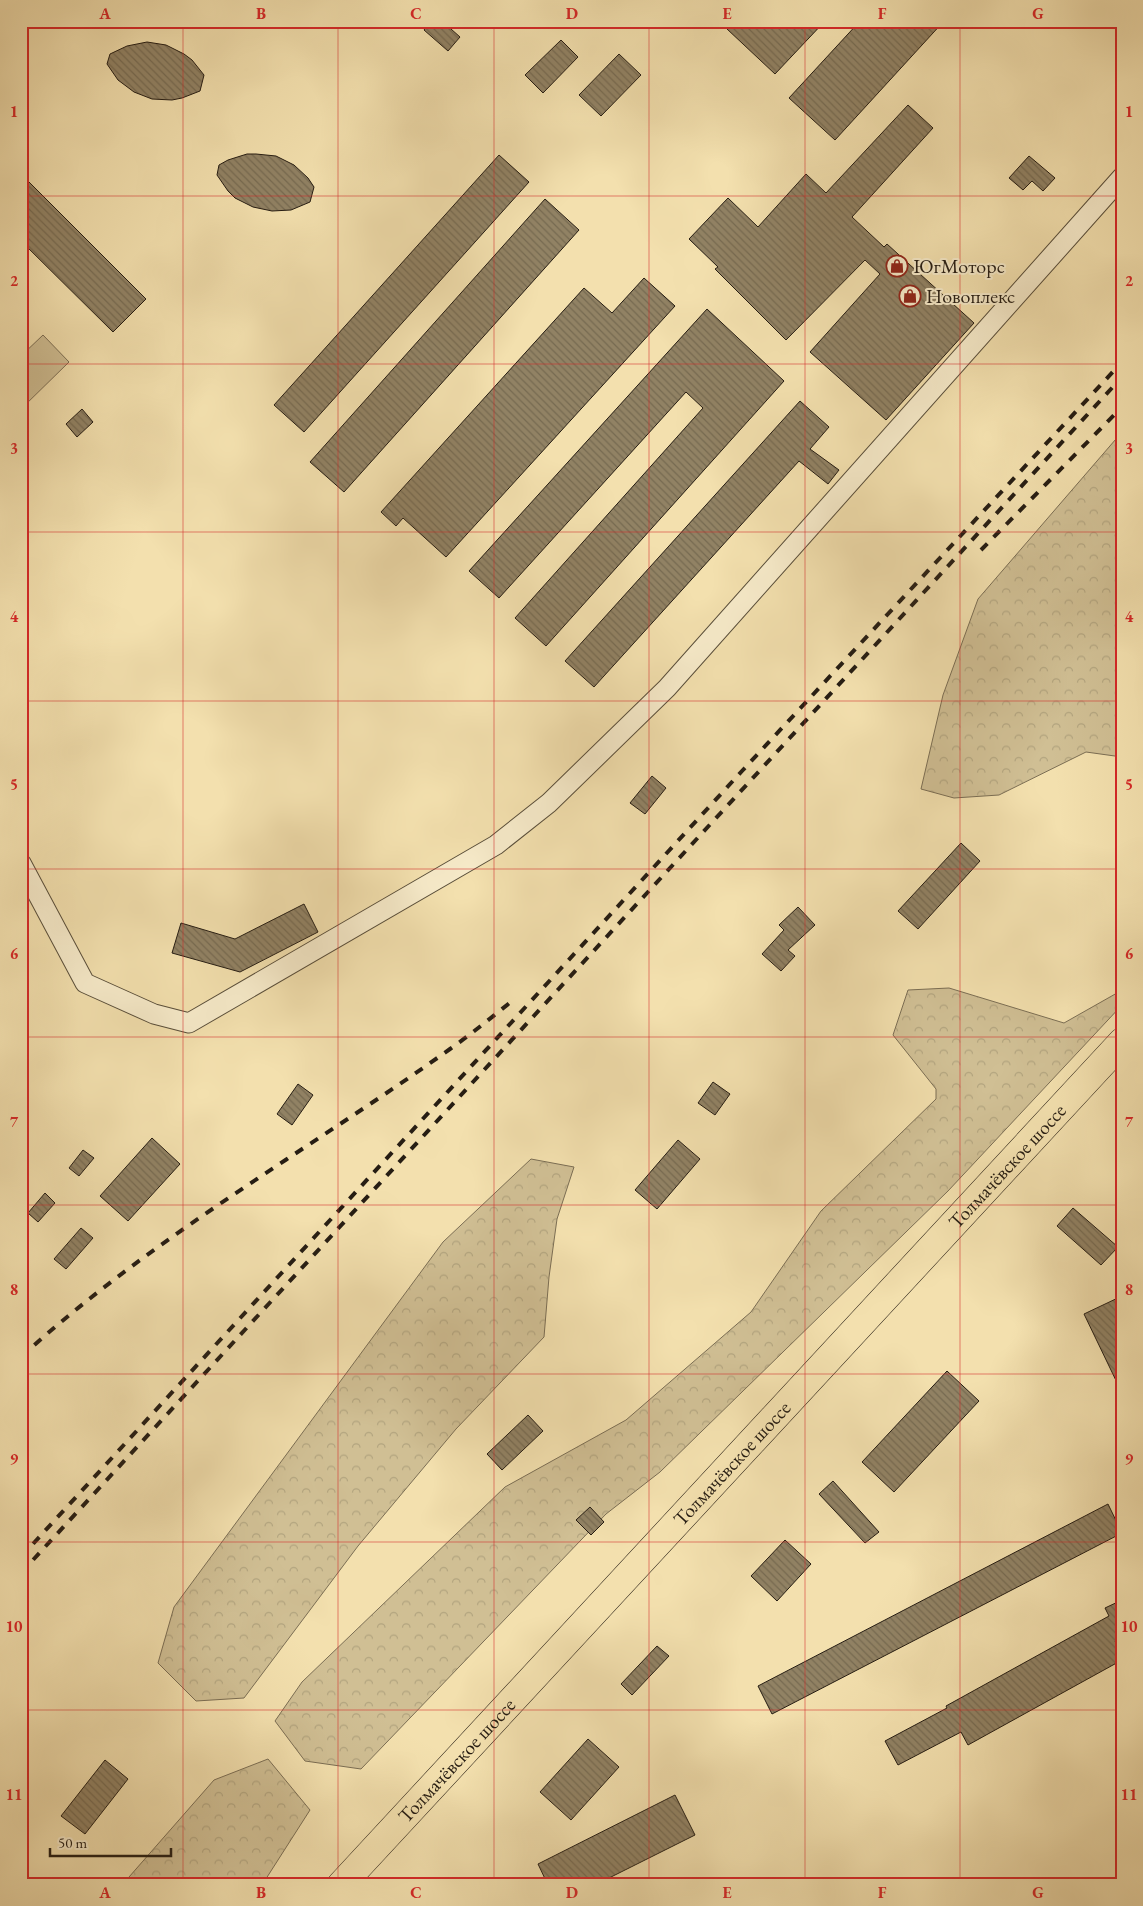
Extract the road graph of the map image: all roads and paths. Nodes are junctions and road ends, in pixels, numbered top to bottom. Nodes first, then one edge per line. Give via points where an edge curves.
1 (1122, 177) edge
2 (21, 863) edge
3 (1122, 1042) edge
4 (341, 1885) edge

1 - 2 street via 667,688 549,803 496,845 189,1023 154,1014 85,983
3 - 4 main road, Толмачёвское шоссе

